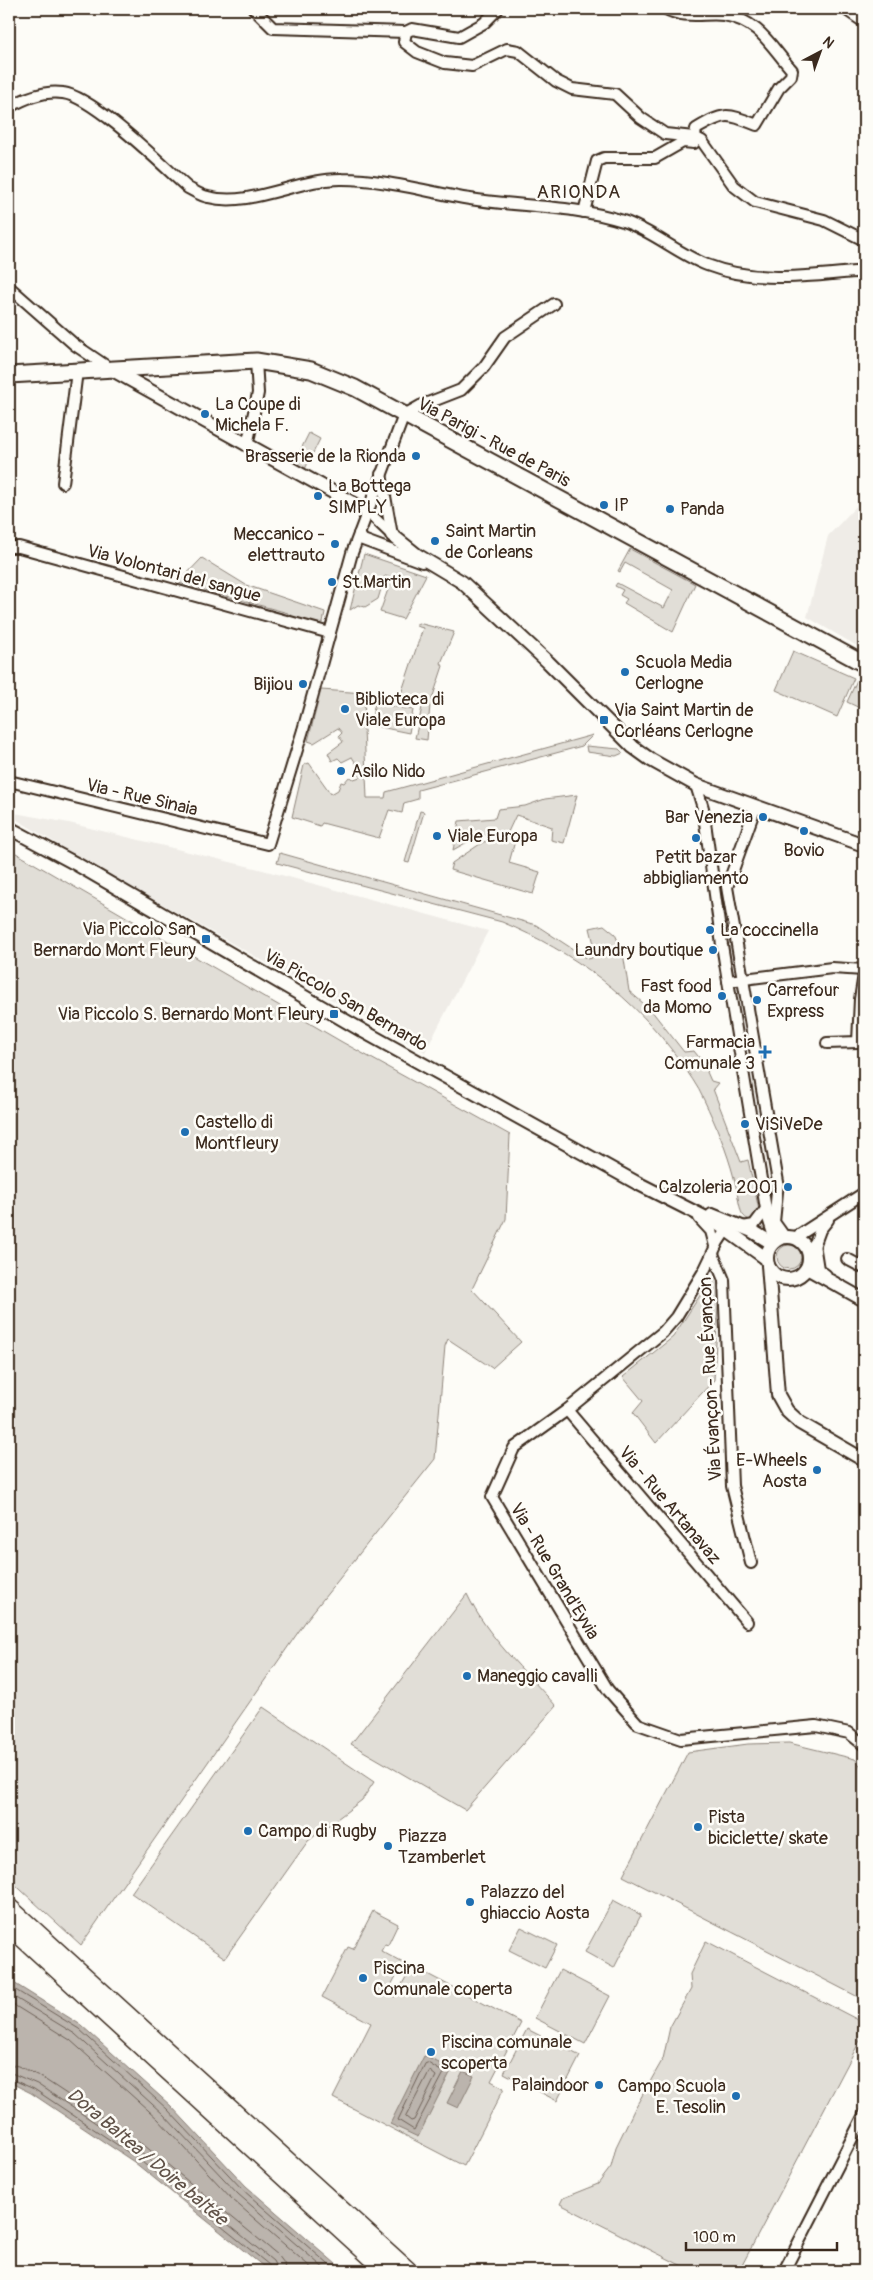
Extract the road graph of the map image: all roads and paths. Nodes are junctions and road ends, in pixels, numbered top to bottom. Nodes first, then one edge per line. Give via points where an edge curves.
1 (254, 9) edge
2 (498, 9) edge
3 (666, 9) edge
4 (844, 9) edge
5 (864, 22) edge
6 (406, 32) junction
7 (9, 108) edge
8 (694, 137) junction
9 (584, 212) junction
10 (864, 240) edge
11 (864, 271) edge
12 (9, 287) edge
13 (554, 304) dead end
14 (256, 362) junction
15 (109, 368) junction
16 (77, 371) junction
17 (9, 375) edge
18 (404, 416) junction
19 (247, 446) junction
20 (381, 474) junction
21 (63, 483) dead end
22 (367, 511) junction
23 (359, 534) junction
24 (392, 535) junction
25 (369, 542) junction
26 (9, 547) edge
27 (352, 553) junction
28 (431, 565) junction
29 (330, 633) junction
30 (864, 664) edge
31 (9, 781) edge
32 (696, 785) junction
33 (756, 806) junction
34 (9, 828) edge
35 (864, 845) edge
36 (864, 970) edge
37 (864, 974) edge
38 (742, 978) junction
39 (728, 982) junction
40 (827, 1043) dead end
41 (864, 1193) edge
42 (668, 1199) junction
43 (766, 1209) junction
44 (832, 1216) junction
45 (743, 1227) junction
46 (726, 1230) junction
47 (779, 1240) junction
48 (814, 1244) junction
49 (714, 1250) junction
50 (848, 1259) dead end
51 (767, 1262) junction
52 (809, 1264) junction
53 (864, 1268) edge
54 (851, 1293) junction
55 (864, 1300) edge
56 (566, 1410) junction
57 (864, 1460) edge
58 (751, 1563) dead end
59 (747, 1622) dead end
60 (864, 1745) edge
61 (9, 1908) edge
62 (9, 1926) edge
63 (864, 2115) edge
64 (387, 2271) edge
65 (408, 2271) edge
66 (784, 2271) edge

1 - 6 street via 273,28
2 - 6 street via 484,23 459,37 412,29
3 - 8 street via 685,14 725,15 752,26 768,37 792,70 757,125 730,115 716,118 696,129
4 - 5 street
6 - 8 street via 404,42 417,52 445,62 472,66 507,49 518,51 556,81 572,89 614,94 665,134
7 - 9 street via 39,94 64,93 86,101 188,188 207,197 228,200 342,179
8 - 9 street via 694,143 683,142 655,158 604,158 597,161
8 - 10 street via 713,153 734,186 755,202 824,220
9 - 11 street via 624,222 707,265 757,277 820,276
12 - 15 street via 75,345
13 - 18 street via 505,337 484,367 461,390
14 - 15 main road, Via Parigi - Rue de Paris
14 - 18 main road, Via Parigi - Rue de Paris via 293,366 334,378
14 - 19 street via 258,393
15 - 16 main road, Via Parigi - Rue de Paris
15 - 19 street
16 - 17 main road, Via Parigi - Rue de Paris
16 - 21 street
18 - 20 street
18 - 30 main road, Via Parigi - Rue de Paris
19 - 22 street
20 - 22 street
20 - 24 street
22 - 23 street
22 - 24 street
23 - 25 street
23 - 27 street
24 - 25 street via 388,540
24 - 28 street
25 - 27 street
25 - 28 street
26 - 29 street, Via Volontari del sangue
27 - 29 street
28 - 32 street via 462,582 479,597 633,747
29 - 31 street, Via - Rue Sinaia via 268,844
32 - 33 street
32 - 39 street via 703,808
33 - 35 street
33 - 38 street via 727,887
34 - 42 street, Via Piccolo San Bernardo via 363,1031
36 - 38 street via 832,968
37 - 40 street via 858,1042
38 - 39 street
38 - 47 street via 778,1182 774,1222
39 - 43 street
41 - 44 street
42 - 45 street, Via Piccolo San Bernardo
42 - 46 street, Via Piccolo San Bernardo
42 - 49 street, Via Piccolo San Bernardo via 704,1221 711,1230
43 - 45 street via 754,1225
43 - 47 street via 768,1223
44 - 47 street
44 - 48 street via 820,1230
45 - 47 street, Via Piccolo San Bernardo
46 - 47 street, Via Piccolo San Bernardo via 733,1227
46 - 49 street, Via - Rue Grand'Eyvia
46 - 51 street, Via Piccolo San Bernardo
47 - 51 street
47 - 52 street via 804,1242 809,1250
48 - 52 street
48 - 54 street via 818,1269
49 - 56 street, Via - Rue Grand'Eyvia via 676,1317 663,1332
49 - 58 street, Via Évançon - Rue Évançon via 724,1280 732,1486
50 - 53 street
51 - 52 street via 773,1273 791,1279 800,1276
51 - 57 street via 778,1395 787,1411 800,1423
52 - 54 street
54 - 55 street
56 - 59 street, Via - Rue Artanavaz
56 - 60 street, Via - Rue Grand'Eyvia via 514,1448 492,1497 608,1690 638,1724 681,1739 816,1726 849,1733
61 - 65 highway
62 - 64 highway
63 - 66 street

